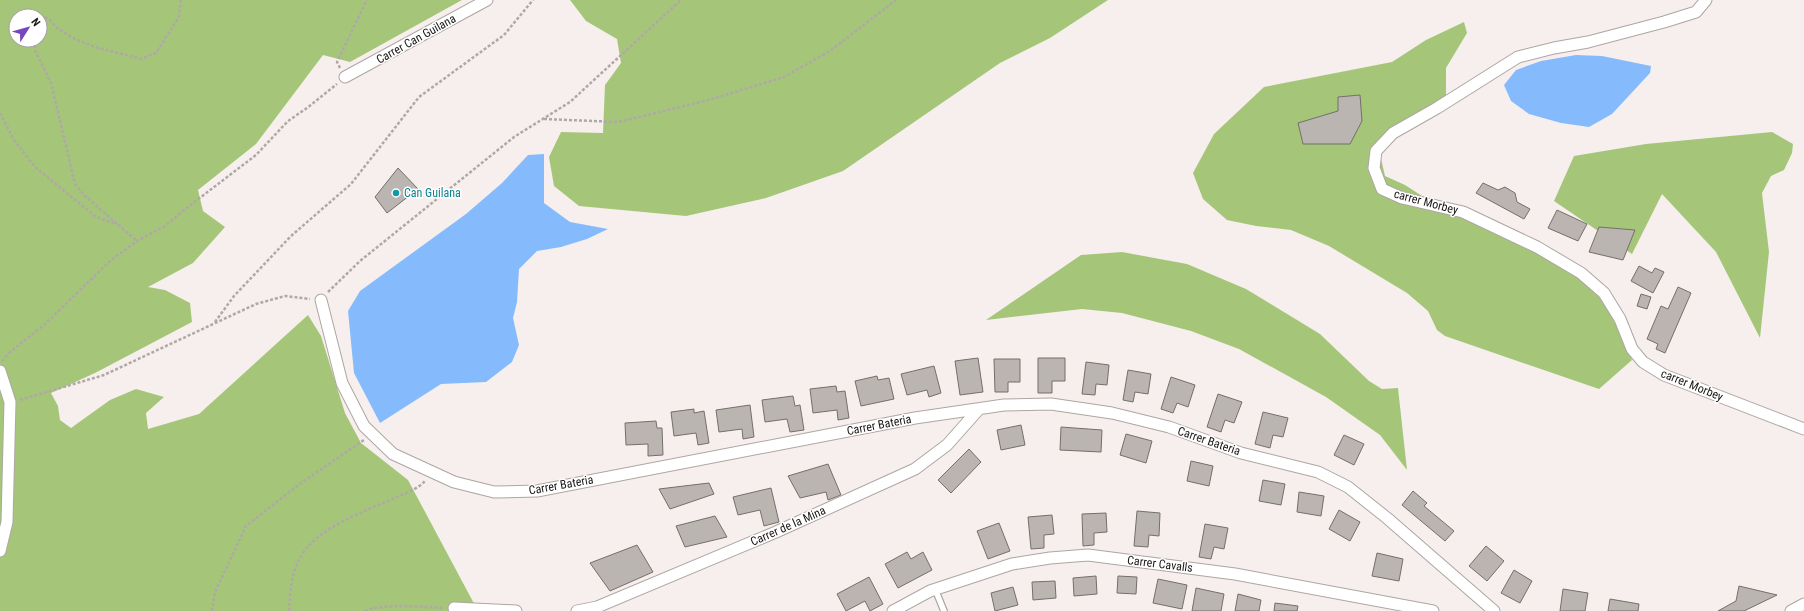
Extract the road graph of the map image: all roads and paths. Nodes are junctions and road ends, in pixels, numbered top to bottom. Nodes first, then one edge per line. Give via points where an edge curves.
1 (181, 0) edge
2 (367, 0) edge
3 (487, 0) edge
4 (533, 0) edge
5 (681, 0) edge
6 (896, 0) edge
7 (1706, 0) edge
8 (48, 19) edge
9 (35, 48) edge
10 (346, 77) junction
11 (0, 113) edge
12 (544, 119) junction
13 (119, 225) junction
14 (137, 241) junction
15 (321, 300) junction
16 (215, 323) junction
17 (0, 364) edge
18 (0, 371) edge
19 (10, 402) junction
20 (979, 409) junction
21 (1804, 429) edge
22 (373, 434) junction
23 (433, 472) junction
24 (0, 551) edge
25 (935, 589) junction
26 (1804, 604) edge
27 (454, 608) joint
28 (212, 611) edge
29 (290, 611) edge
30 (365, 611) edge
31 (516, 611) edge
32 (577, 611) edge
33 (893, 611) edge
34 (944, 611) edge
35 (1433, 611) edge
36 (1494, 611) edge
37 (1791, 611) edge

1 - 8 path via 179,17 156,53 141,59 75,39
2 - 10 path via 337,62
3 - 10 street, Carrer Can Guilana
4 - 16 path via 504,35 419,97 351,184 291,236 234,296
5 - 12 path via 570,102
6 - 12 path via 830,51 784,77 709,100 618,122
7 - 21 street, carrer Morbey via 1696,12 1664,22 1518,57 1393,133 1376,151 1374,168 1382,189 1402,198 1463,212 1537,247 1582,273 1604,293 1620,319 1632,349 1643,362 1664,375
9 - 13 path via 51,83 75,184
10 - 14 path via 288,121 256,155 165,226
11 - 13 path via 14,140 35,167 96,217
12 - 15 path via 514,137 360,261
13 - 14 path
14 - 17 path via 110,260
15 - 16 path via 285,296 256,304
15 - 22 street, Carrer Bateria via 342,383 364,426
16 - 19 path via 104,375
18 - 19 street
19 - 24 street via 7,522
20 - 23 street, Carrer Bateria via 907,419 538,491 494,492 454,482
20 - 32 street, Carrer de la Mina via 947,445 915,469 769,535 597,607
20 - 36 street, Carrer Bateria via 1004,405 1051,404 1112,413 1169,427 1241,453 1318,472 1348,487 1370,504
22 - 23 street, Carrer Bateria via 393,454
22 - 28 path via 301,483 246,526 215,592
23 - 29 path via 424,483 350,518 317,537 299,560 290,588
25 - 33 street, Carrer Cavalls
25 - 34 lane
25 - 35 street, Carrer Cavalls via 1012,564 1088,555 1235,574
26 - 37 street
27 - 30 path via 399,607 371,608
27 - 31 street

